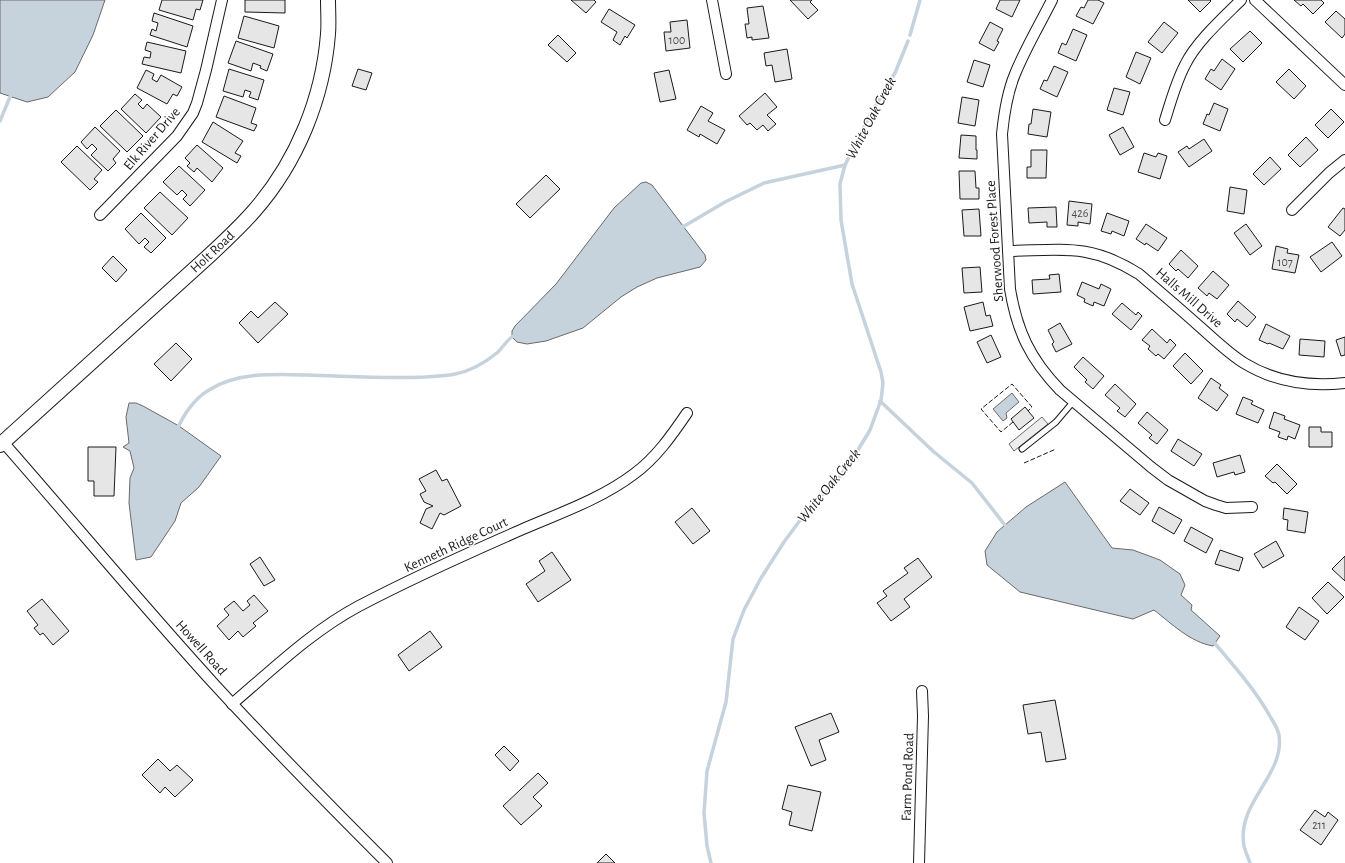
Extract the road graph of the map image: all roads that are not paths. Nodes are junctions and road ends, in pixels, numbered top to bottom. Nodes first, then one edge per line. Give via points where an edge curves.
1 (222, 0) edge
2 (328, 0) edge
3 (712, 0) edge
4 (1052, 0) edge
5 (1241, 0) edge
6 (1256, 0) edge
7 (726, 74) dead end
8 (1345, 85) edge
9 (1165, 120) dead end
10 (1345, 160) edge
11 (1292, 210) dead end
12 (100, 215) dead end
13 (1009, 251) junction
14 (1345, 383) edge
15 (1073, 402) junction
16 (687, 413) dead end
17 (1, 443) edge
18 (1022, 449) dead end
19 (1252, 507) dead end
20 (922, 691) dead end
21 (232, 704) junction
22 (387, 863) edge
23 (919, 863) edge

1 - 12 street, Elk River Drive via 202,87 193,113 177,136
2 - 17 street, Holt Road via 328,33 324,64 312,112 299,144 272,188 245,221 211,254
3 - 7 street
4 - 13 street, Sherwood Forest Place via 1015,74 1005,110 1002,134
5 - 9 street via 1193,51 1178,79
6 - 8 street
10 - 11 street via 1324,177
13 - 14 street, Halls Mill Drive via 1077,250 1109,258 1139,274 1244,363 1268,375 1289,381 1318,385
13 - 15 street, Sherwood Forest Place via 1010,289 1018,327 1035,360
15 - 18 lane via 1056,422
15 - 19 street, Sherwood Forest Place via 1168,480 1216,505 1226,508
16 - 21 street, Kenneth Ridge Court via 649,462 617,486 475,550 358,607 300,646
17 - 21 street, Howell Road
20 - 23 street, Farm Pond Road
21 - 22 street, Howell Road

